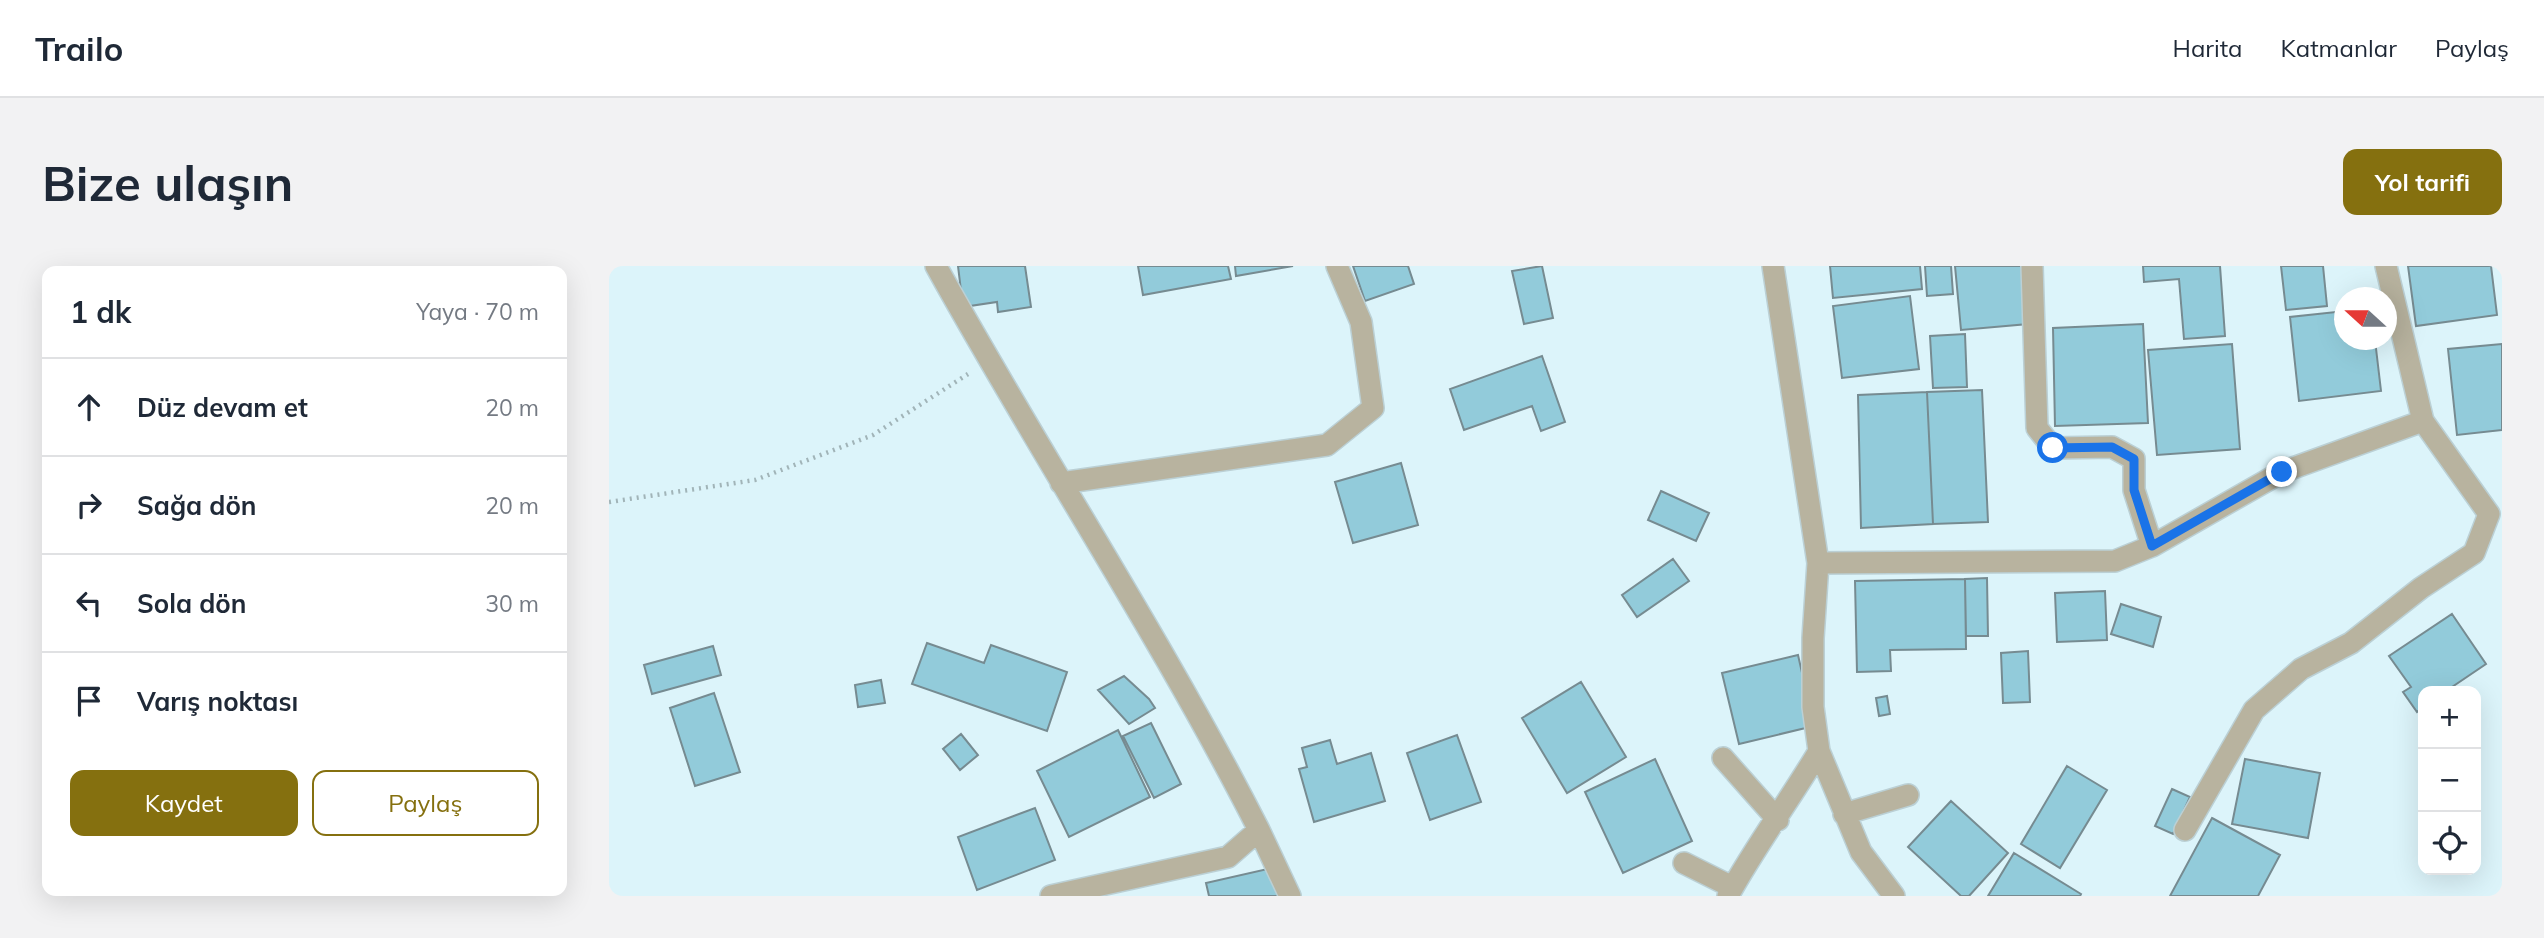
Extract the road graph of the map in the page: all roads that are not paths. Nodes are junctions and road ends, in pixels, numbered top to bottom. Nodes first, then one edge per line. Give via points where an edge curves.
1 (936, 266) edge
2 (1337, 266) edge
3 (1773, 266) edge
4 (2032, 266) edge
5 (2386, 266) edge
6 (2423, 421) junction
7 (1061, 483) junction
8 (2152, 546) junction
9 (1818, 563) junction
10 (1819, 751) junction
11 (1723, 758) dead end
12 (1908, 795) dead end
13 (1844, 814) junction
14 (1778, 820) junction
15 (2185, 830) dead end
16 (1259, 831) junction
17 (1684, 863) dead end
18 (1730, 892) edge
19 (1051, 896) edge
20 (1290, 896) edge
21 (1894, 896) edge

1 - 7 street
2 - 7 street via 1360,323 1373,408 1327,445
3 - 9 street
4 - 8 street via 2037,428 2053,448 2112,447 2134,459 2134,490
5 - 6 street
6 - 8 street via 2282,472
6 - 15 street via 2489,514 2474,553 2421,587 2351,643 2301,669 2254,710
7 - 16 street via 1217,748
8 - 9 street via 2115,561
9 - 10 street via 1813,679
10 - 13 street
10 - 14 street
11 - 14 street
12 - 13 street
13 - 21 street via 1861,852
14 - 18 street via 1762,836
16 - 19 street via 1228,857
16 - 20 street
17 - 18 street

